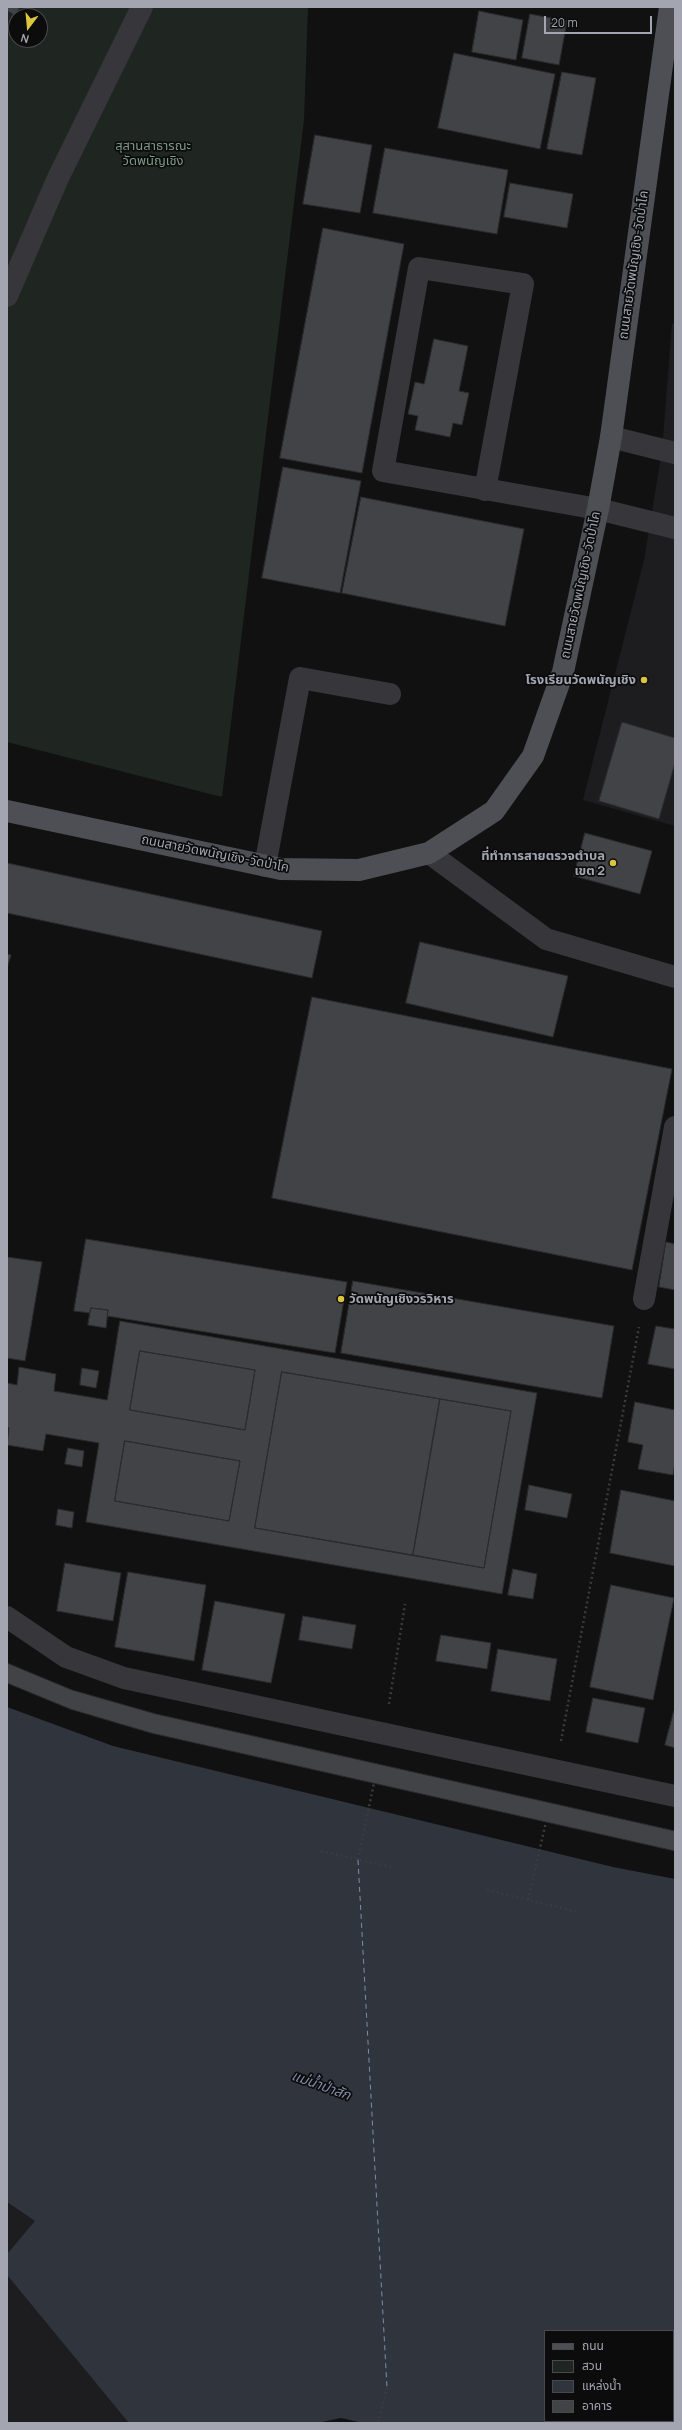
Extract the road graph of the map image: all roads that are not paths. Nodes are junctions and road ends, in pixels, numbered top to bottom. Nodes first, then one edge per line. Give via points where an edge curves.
1 (142, 7) edge
2 (670, 7) edge
3 (7, 296) edge
4 (611, 437) junction
5 (675, 454) edge
6 (485, 490) junction
7 (598, 509) junction
8 (675, 528) edge
9 (390, 694) dead end
10 (7, 811) edge
11 (429, 853) junction
12 (265, 866) junction
13 (675, 977) edge
14 (675, 1127) edge
15 (644, 1299) road end
16 (7, 1617) edge
17 (675, 1796) edge

1 - 3 lane via 58,178
2 - 4 main road, ถนนสายวัดพนัญเชิง-วัดป่าโค
4 - 5 lane
4 - 7 main road, ถนนสายวัดพนัญเชิง-วัดป่าโค
6 - 6 lane via 383,471 419,268 523,284
6 - 7 lane
7 - 8 lane
7 - 11 main road, ถนนสายวัดพนัญเชิง-วัดป่าโค via 563,672 532,756 494,811
9 - 12 lane via 300,678
10 - 12 main road, ถนนสายวัดพนัญเชิง-วัดป่าโค
11 - 12 main road, ถนนสายวัดพนัญเชิง-วัดป่าโค via 359,870 281,869
11 - 13 lane via 546,939
14 - 15 lane
16 - 17 lane via 66,1657 124,1678

